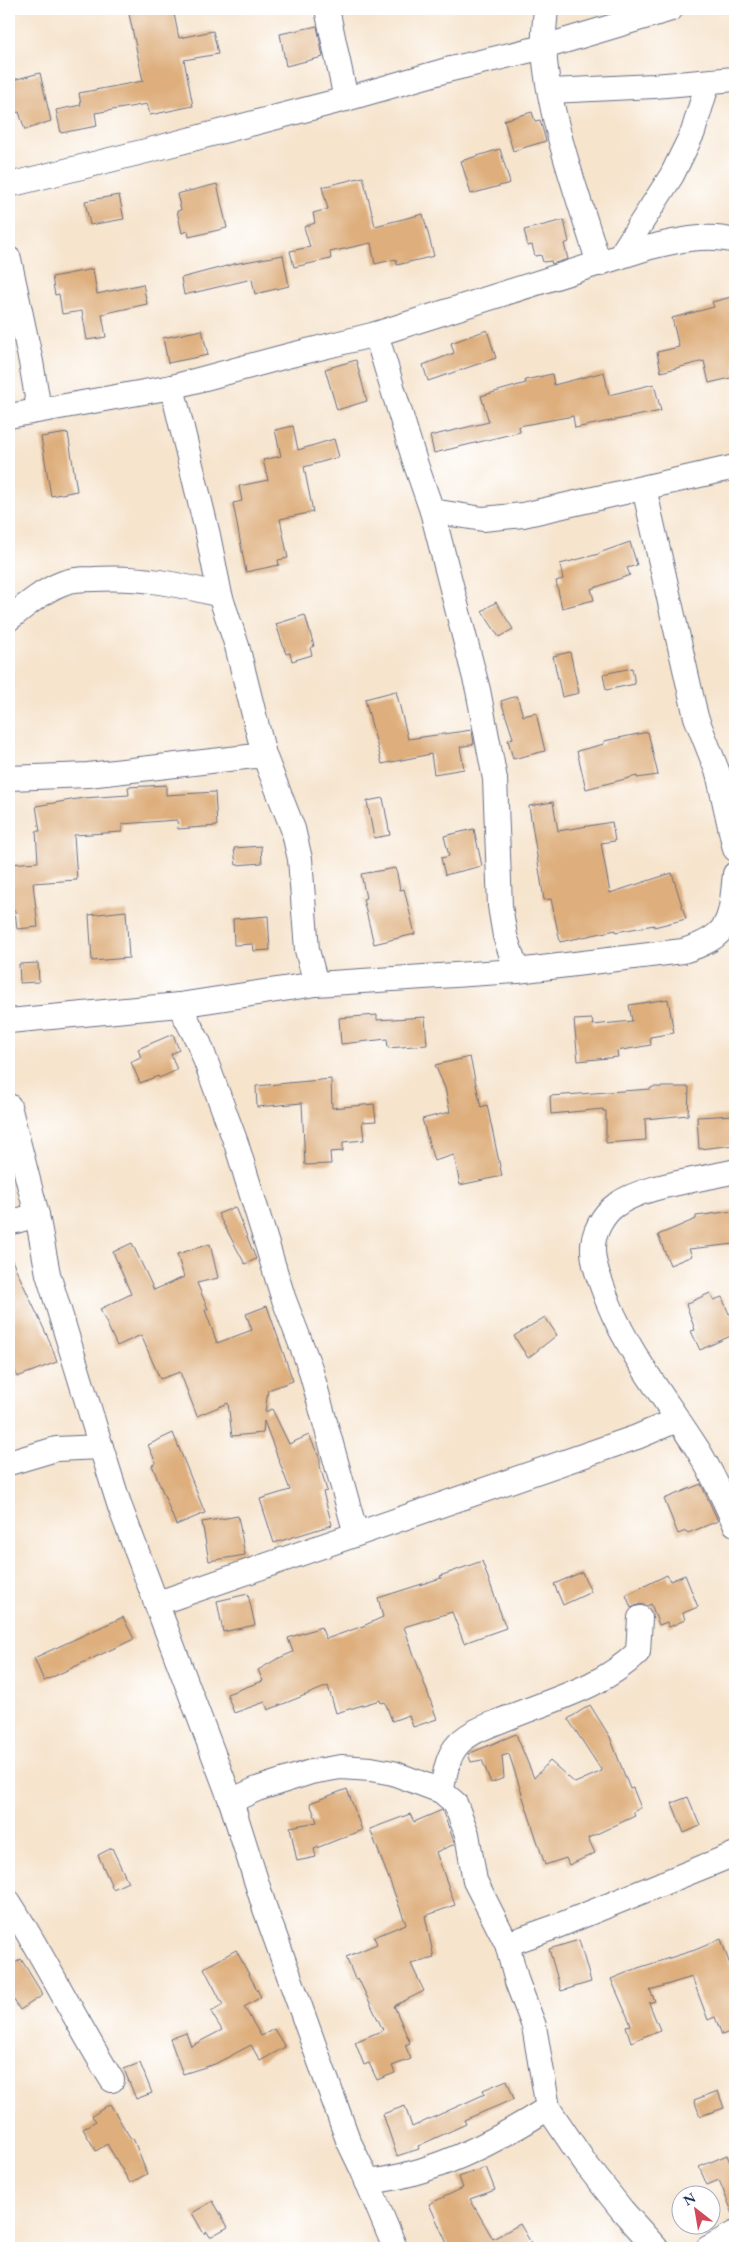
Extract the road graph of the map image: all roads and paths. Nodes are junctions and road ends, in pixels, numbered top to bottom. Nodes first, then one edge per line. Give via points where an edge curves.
1 (328, 9) edge
2 (546, 9) edge
3 (671, 9) edge
4 (544, 47) junction
5 (735, 79) edge
6 (708, 82) junction
7 (550, 91) junction
8 (346, 99) junction
9 (9, 185) edge
10 (735, 241) edge
11 (9, 259) edge
12 (609, 260) junction
13 (376, 334) junction
14 (172, 388) junction
15 (39, 409) junction
16 (9, 416) edge
17 (735, 467) edge
18 (644, 488) junction
19 (432, 511) junction
20 (220, 595) junction
21 (9, 619) edge
22 (264, 755) junction
23 (9, 778) edge
24 (735, 849) edge
25 (735, 874) edge
26 (733, 912) edge
27 (517, 971) junction
28 (316, 984) junction
29 (179, 1005) junction
30 (9, 1021) edge
31 (9, 1106) edge
32 (735, 1171) edge
33 (37, 1216) junction
34 (9, 1223) edge
35 (677, 1420) junction
36 (101, 1447) junction
37 (9, 1463) edge
38 (735, 1524) edge
39 (356, 1534) junction
40 (158, 1603) junction
41 (640, 1618) dead end
42 (441, 1792) junction
43 (232, 1801) junction
44 (735, 1854) edge
45 (9, 1902) edge
46 (507, 1944) junction
47 (112, 2080) dead end
48 (548, 2108) junction
49 (367, 2182) junction
50 (735, 2233) edge
51 (388, 2246) edge
52 (656, 2248) edge
53 (708, 2248) edge

1 - 8 street
2 - 4 street
3 - 4 street
4 - 7 street
4 - 8 street
5 - 6 street
6 - 7 street
6 - 12 street via 693,132 672,175
7 - 12 street via 561,138
8 - 9 street
10 - 12 street via 727,238 688,239
11 - 15 street
12 - 13 street
13 - 14 street
13 - 19 street
14 - 15 street
14 - 20 street
15 - 16 street
17 - 18 street
18 - 19 street via 524,515 483,519
18 - 24 street via 696,717 718,773
19 - 27 street via 478,690 495,779 500,906 505,936
20 - 21 street via 147,579 89,579 64,582
20 - 22 street via 237,646
22 - 23 street via 88,774
22 - 28 street via 293,829 300,859 308,950
25 - 26 street
26 - 27 street via 724,929 706,944 683,951
27 - 28 street
28 - 29 street
29 - 30 street
29 - 39 street via 199,1043 236,1143 283,1297 310,1368
31 - 33 street
32 - 35 street via 635,1194 616,1204 605,1214 592,1249 613,1314 632,1351
33 - 34 street
33 - 36 street via 48,1274
35 - 38 street via 712,1476
35 - 39 street via 637,1437
36 - 37 street via 56,1449
36 - 40 street via 120,1507
39 - 40 street
40 - 43 street
41 - 42 street via 638,1652 626,1664 586,1687 470,1734 455,1748 448,1762
42 - 43 street via 392,1773 341,1767 294,1777 256,1789
42 - 46 street via 455,1803 462,1818 475,1881
43 - 49 street via 264,1906 348,2140
44 - 46 street
45 - 47 street
46 - 48 street via 534,2026
48 - 49 street via 471,2152 406,2175
48 - 52 street via 585,2163
49 - 51 street
50 - 53 street

